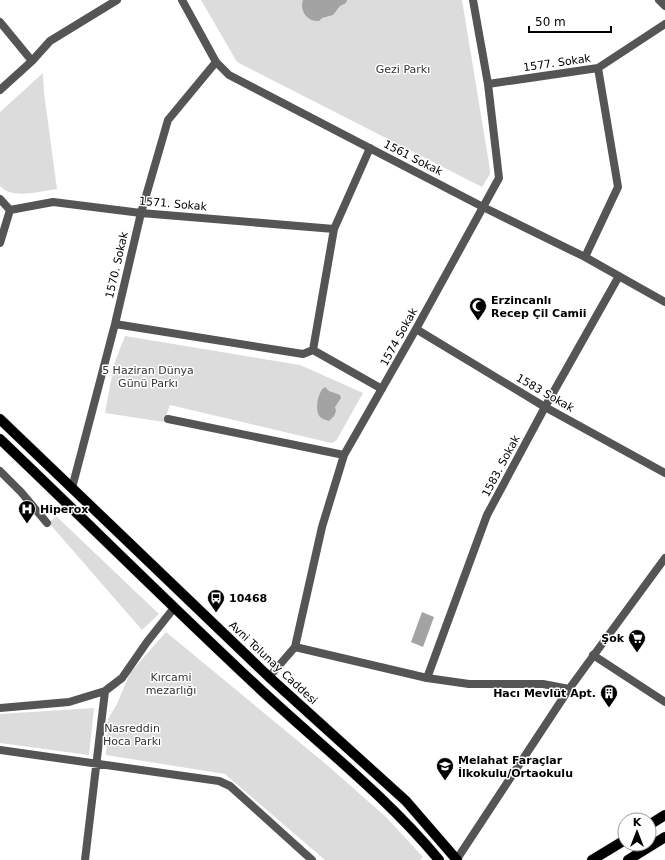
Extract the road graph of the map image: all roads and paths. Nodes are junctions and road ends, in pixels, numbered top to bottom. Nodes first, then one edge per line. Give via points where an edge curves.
1 (117, 0) edge
2 (182, 0) edge
3 (473, 0) edge
4 (659, 0) edge
5 (665, 6) edge
6 (0, 22) edge
7 (665, 24) edge
8 (32, 61) junction
9 (216, 62) junction
10 (598, 68) junction
11 (488, 84) junction
12 (0, 90) edge
13 (370, 148) junction
14 (0, 199) edge
15 (484, 207) junction
16 (10, 210) junction
17 (140, 213) junction
18 (334, 229) junction
19 (0, 243) edge
20 (585, 257) junction
21 (619, 276) junction
22 (665, 302) edge
23 (115, 324) junction
24 (416, 330) junction
25 (313, 350) junction
26 (382, 389) junction
27 (545, 407) junction
28 (168, 418) dead end
29 (0, 419) edge
30 (0, 439) edge
31 (344, 455) junction
32 (0, 471) edge
33 (665, 473) edge
34 (72, 488) junction
35 (47, 523) dead end
36 (665, 558) edge
37 (174, 608) junction
38 (295, 646) junction
39 (593, 655) junction
40 (269, 677) junction
41 (428, 678) junction
42 (568, 689) junction
43 (106, 691) junction
44 (665, 702) edge
45 (0, 708) edge
46 (0, 750) edge
47 (97, 763) junction
48 (665, 837) edge
49 (617, 845) edge
50 (85, 860) edge
51 (312, 860) edge
52 (439, 860) edge
53 (457, 860) edge
54 (592, 860) edge
55 (628, 860) edge

1 - 8 street via 50,41
2 - 9 street, 1561 Sokak
3 - 11 street, 1574 Sokak
4 - 5 street
6 - 8 street
7 - 10 street, 1577. Sokak
8 - 12 street
9 - 13 street, 1561 Sokak via 229,75
9 - 17 street, 1570. Sokak via 168,120
10 - 11 street, 1577. Sokak
10 - 20 street via 618,187
11 - 15 street, 1574 Sokak via 499,178
13 - 15 street, 1561 Sokak
13 - 18 street
14 - 16 street
15 - 20 street, 1561 Sokak
15 - 24 street, 1574 Sokak
16 - 17 street, 1571. Sokak via 52,202
16 - 19 street
17 - 18 street, 1571. Sokak
17 - 23 street, 1570. Sokak
18 - 25 street
20 - 21 street, 1561 Sokak
21 - 22 street, 1561 Sokak
21 - 27 street, 1583. Sokak
23 - 25 street via 303,354
23 - 34 street, 1570. Sokak
24 - 26 street, 1574 Sokak
24 - 27 street, 1583 Sokak
25 - 26 street
26 - 31 street, 1574 Sokak
27 - 33 street, 1583 Sokak
27 - 41 street, 1583. Sokak via 487,515
28 - 31 street
29 - 34 main road, Avni Tolunay Caddesi
30 - 37 main road
31 - 38 street, 1574 Sokak via 322,527
32 - 35 street
34 - 40 main road, Avni Tolunay Caddesi
36 - 39 street
37 - 43 street via 122,678
37 - 52 main road via 394,810
38 - 40 street, 1574 Sokak
38 - 41 street
39 - 42 street
39 - 44 street
40 - 53 main road, Avni Tolunay Caddesi via 406,801
41 - 42 street via 469,684 543,684
42 - 53 street
43 - 45 street via 69,702
43 - 47 street
46 - 47 street
47 - 50 street
47 - 51 street via 219,781 230,786
48 - 55 main road
49 - 54 main road

